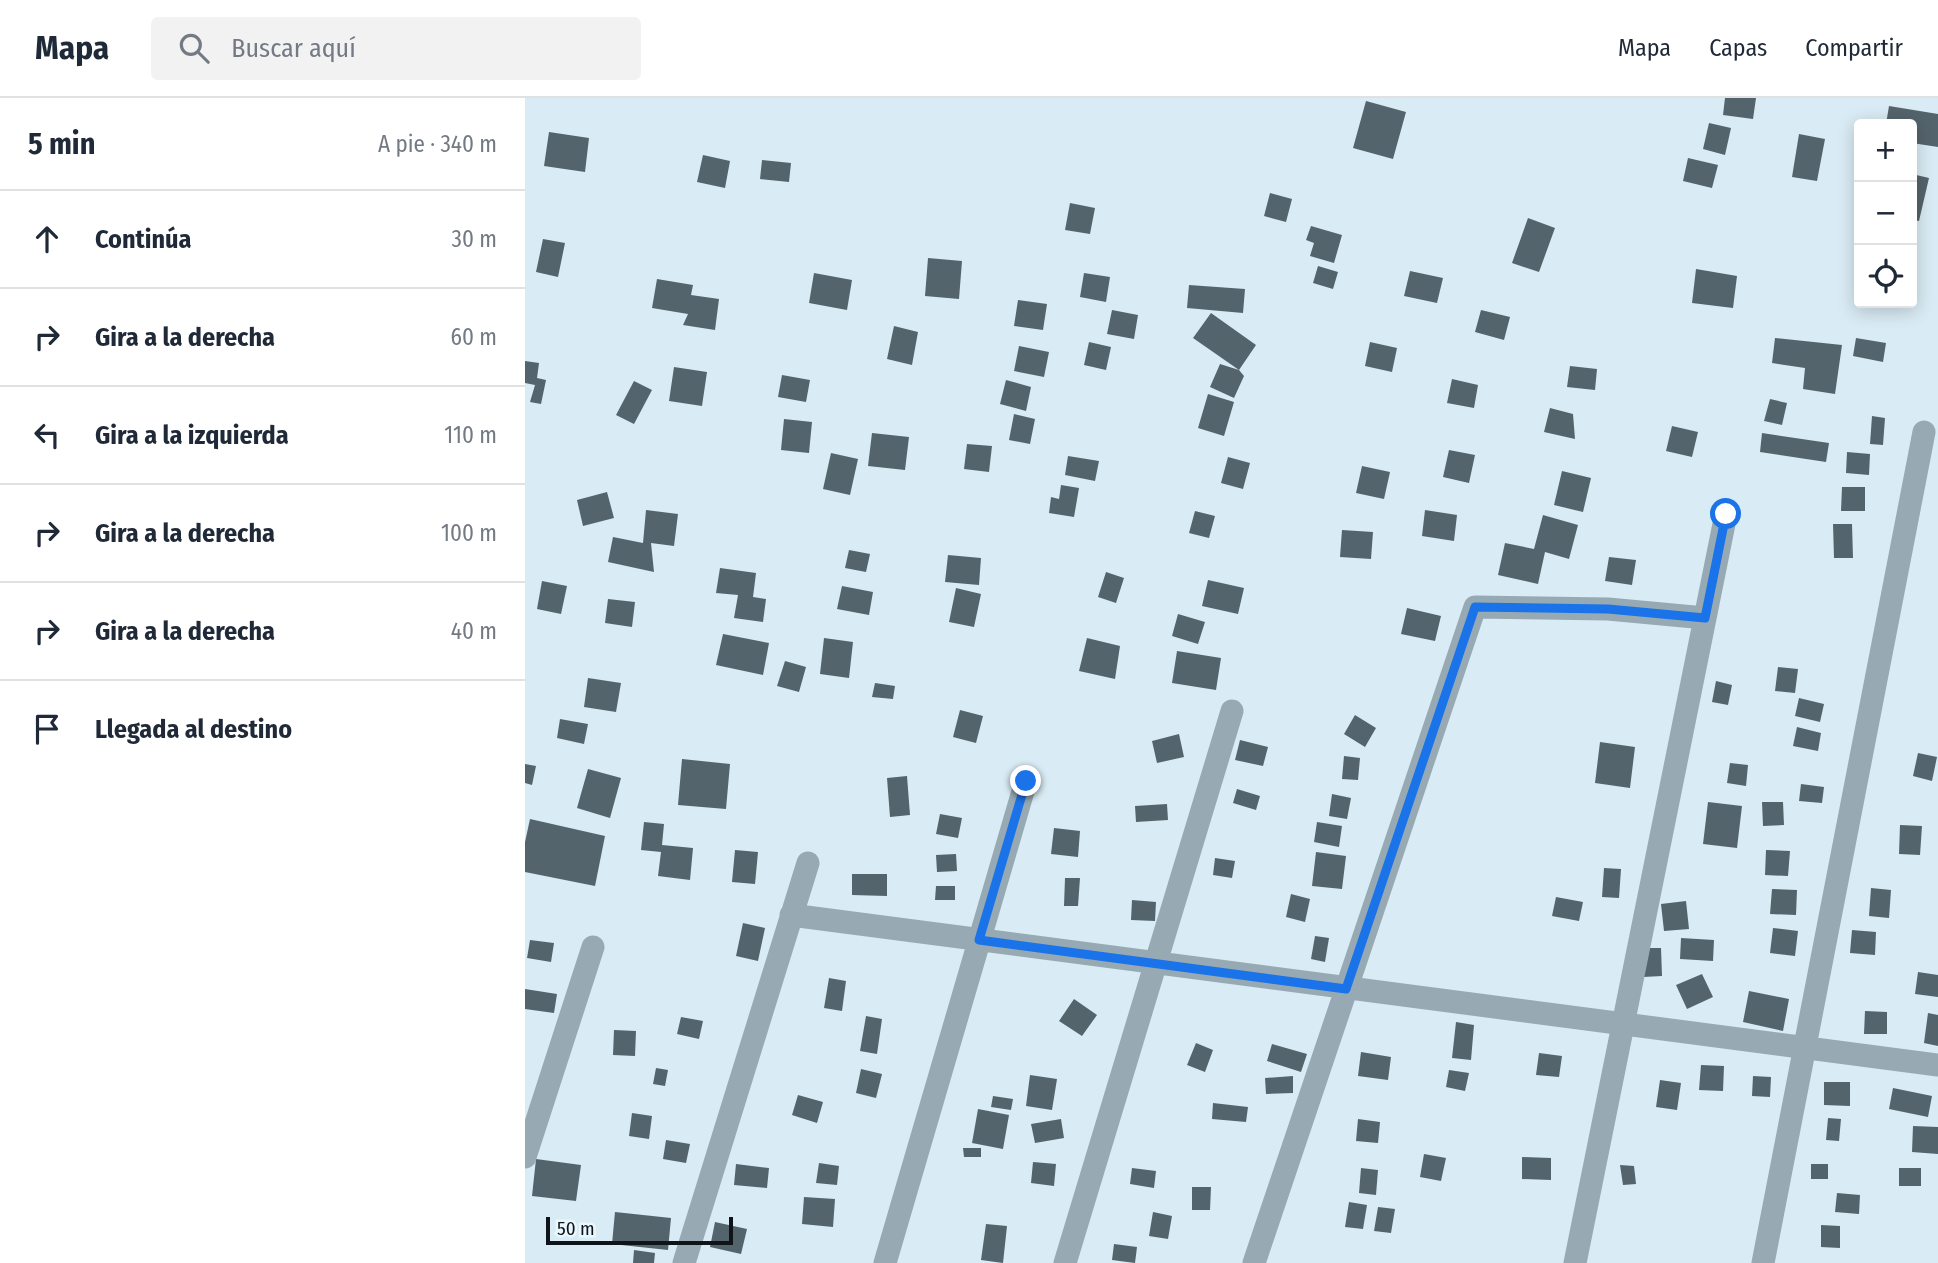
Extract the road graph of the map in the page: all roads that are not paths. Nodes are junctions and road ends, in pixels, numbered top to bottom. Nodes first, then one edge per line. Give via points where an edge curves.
1 (1924, 432) dead end
2 (1726, 514) dead end
3 (1705, 618) junction
4 (1232, 711) dead end
5 (1026, 781) dead end
6 (808, 863) dead end
7 (792, 915) junction
8 (979, 940) junction
9 (593, 947) dead end
10 (1156, 963) junction
11 (1346, 989) junction
12 (1623, 1025) junction
13 (1805, 1048) junction
14 (1938, 1065) edge
15 (525, 1157) edge
16 (684, 1263) edge
17 (885, 1263) edge
18 (1065, 1263) edge
19 (1254, 1263) edge
20 (1575, 1263) edge
21 (1763, 1263) edge

1 - 13 street
2 - 3 street
3 - 11 street via 1608,609 1475,607
3 - 12 street
4 - 10 street
5 - 8 street
6 - 7 street
7 - 8 street
7 - 16 street
8 - 10 street
8 - 17 street
9 - 15 street
10 - 11 street
10 - 18 street
11 - 12 street
11 - 19 street
12 - 13 street
12 - 20 street
13 - 14 street
13 - 21 street

